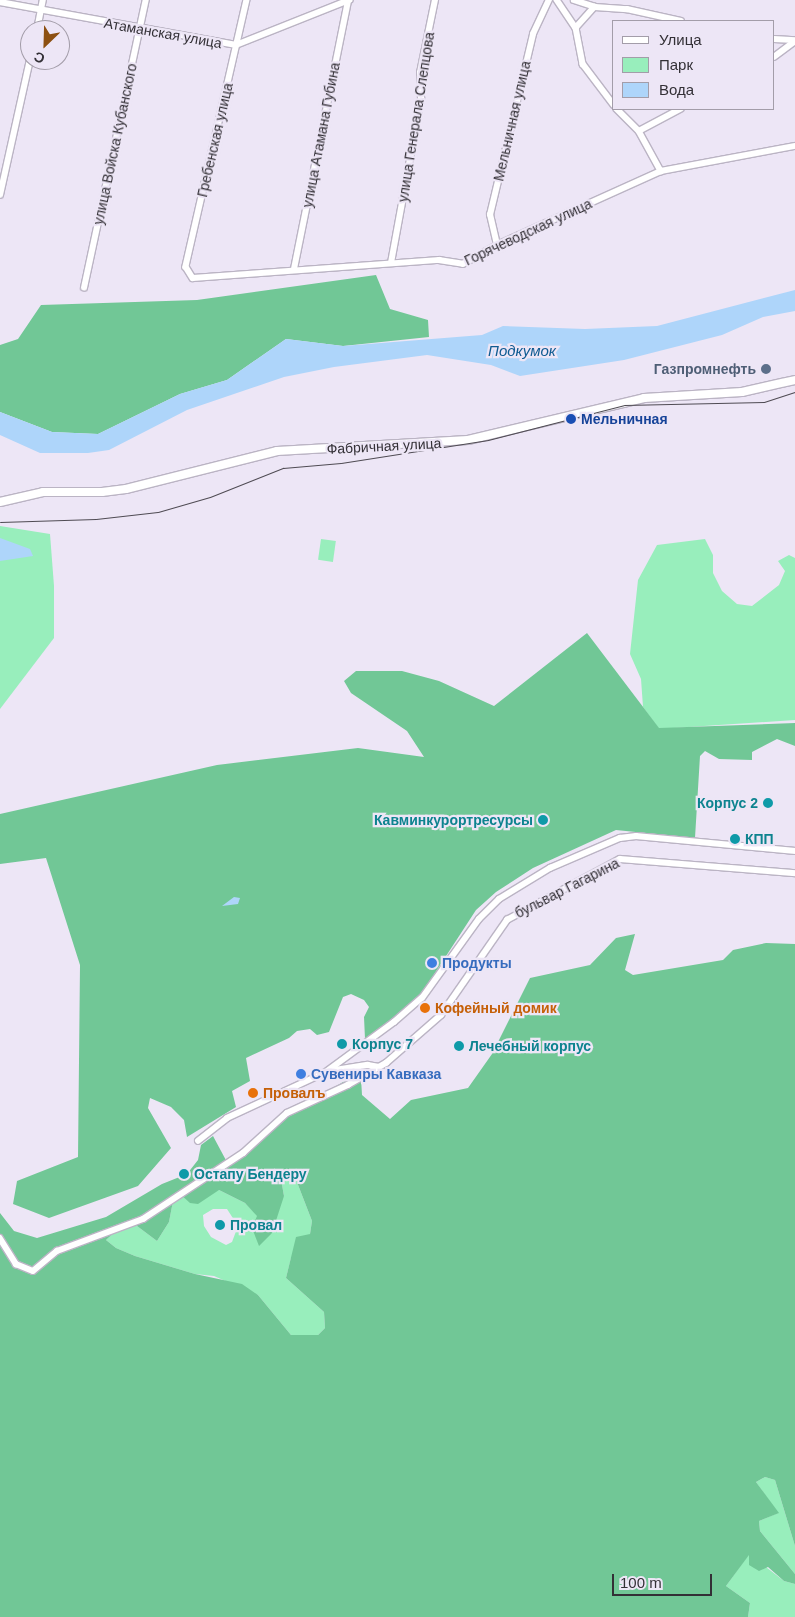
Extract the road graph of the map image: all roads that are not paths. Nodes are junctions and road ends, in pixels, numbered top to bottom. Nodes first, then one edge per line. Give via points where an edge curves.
1 (43, 0) edge
2 (146, 0) edge
3 (247, 0) edge
4 (348, 0) edge
5 (435, 0) edge
6 (549, 0) edge
7 (557, 0) edge
8 (574, 0) edge
9 (0, 2) edge
10 (595, 7) junction
11 (41, 10) junction
12 (39, 20) edge
13 (676, 20) edge
14 (576, 28) junction
15 (139, 30) junction
16 (775, 39) edge
17 (795, 40) edge
18 (236, 45) junction
19 (775, 56) edge
20 (28, 70) edge
21 (612, 102) edge
22 (618, 110) edge
23 (678, 110) edge
24 (639, 131) junction
25 (795, 146) edge
26 (661, 171) junction
27 (0, 195) edge
28 (497, 245) junction
29 (392, 263) junction
30 (294, 269) junction
31 (193, 278) joint
32 (84, 288) dead end
33 (795, 380) edge
34 (0, 502) edge
35 (795, 851) edge
36 (795, 873) edge
37 (379, 1067) junction
38 (326, 1072) junction
39 (198, 1141) dead end
40 (0, 1238) edge

1 - 11 street
2 - 15 street, улица Войска Кубанского
3 - 18 street, Гребенская улица
4 - 18 street, Атаманская улица
4 - 30 street, улица Атамана Губина
5 - 29 street, улица Генерала Слепцова via 420,73 422,99
6 - 28 street, Мельничная улица via 532,34 490,216
7 - 14 street
8 - 10 street
9 - 11 street, Атаманская улица
10 - 13 street via 627,9
10 - 14 street
11 - 12 street
11 - 15 street, Атаманская улица
14 - 21 street via 583,64
15 - 18 street, Атаманская улица
15 - 32 street, улица Войска Кубанского
16 - 17 street
17 - 19 street
18 - 31 street, Гребенская улица via 186,267
20 - 27 street
22 - 24 street
23 - 24 street
24 - 26 street
25 - 26 street, Горячеводская улица
26 - 28 street, Горячеводская улица
28 - 29 street, Горячеводская улица via 463,264 439,260
29 - 30 street, Горячеводская улица
30 - 31 street, Горячеводская улица
33 - 34 main road, Фабричная улица via 742,392 644,398 501,434 442,443 277,451 126,489 43,492
35 - 38 street, бульвар Гагарина via 636,836 620,838 550,868 499,899 479,919 422,998
36 - 37 street, бульвар Гагарина via 620,859 507,920 441,1015
37 - 38 street, бульвар Гагарина via 368,1065
37 - 40 street, бульвар Гагарина via 287,1113 243,1153 143,1219 57,1251 33,1271 16,1264
38 - 39 street, бульвар Гагарина via 228,1118

